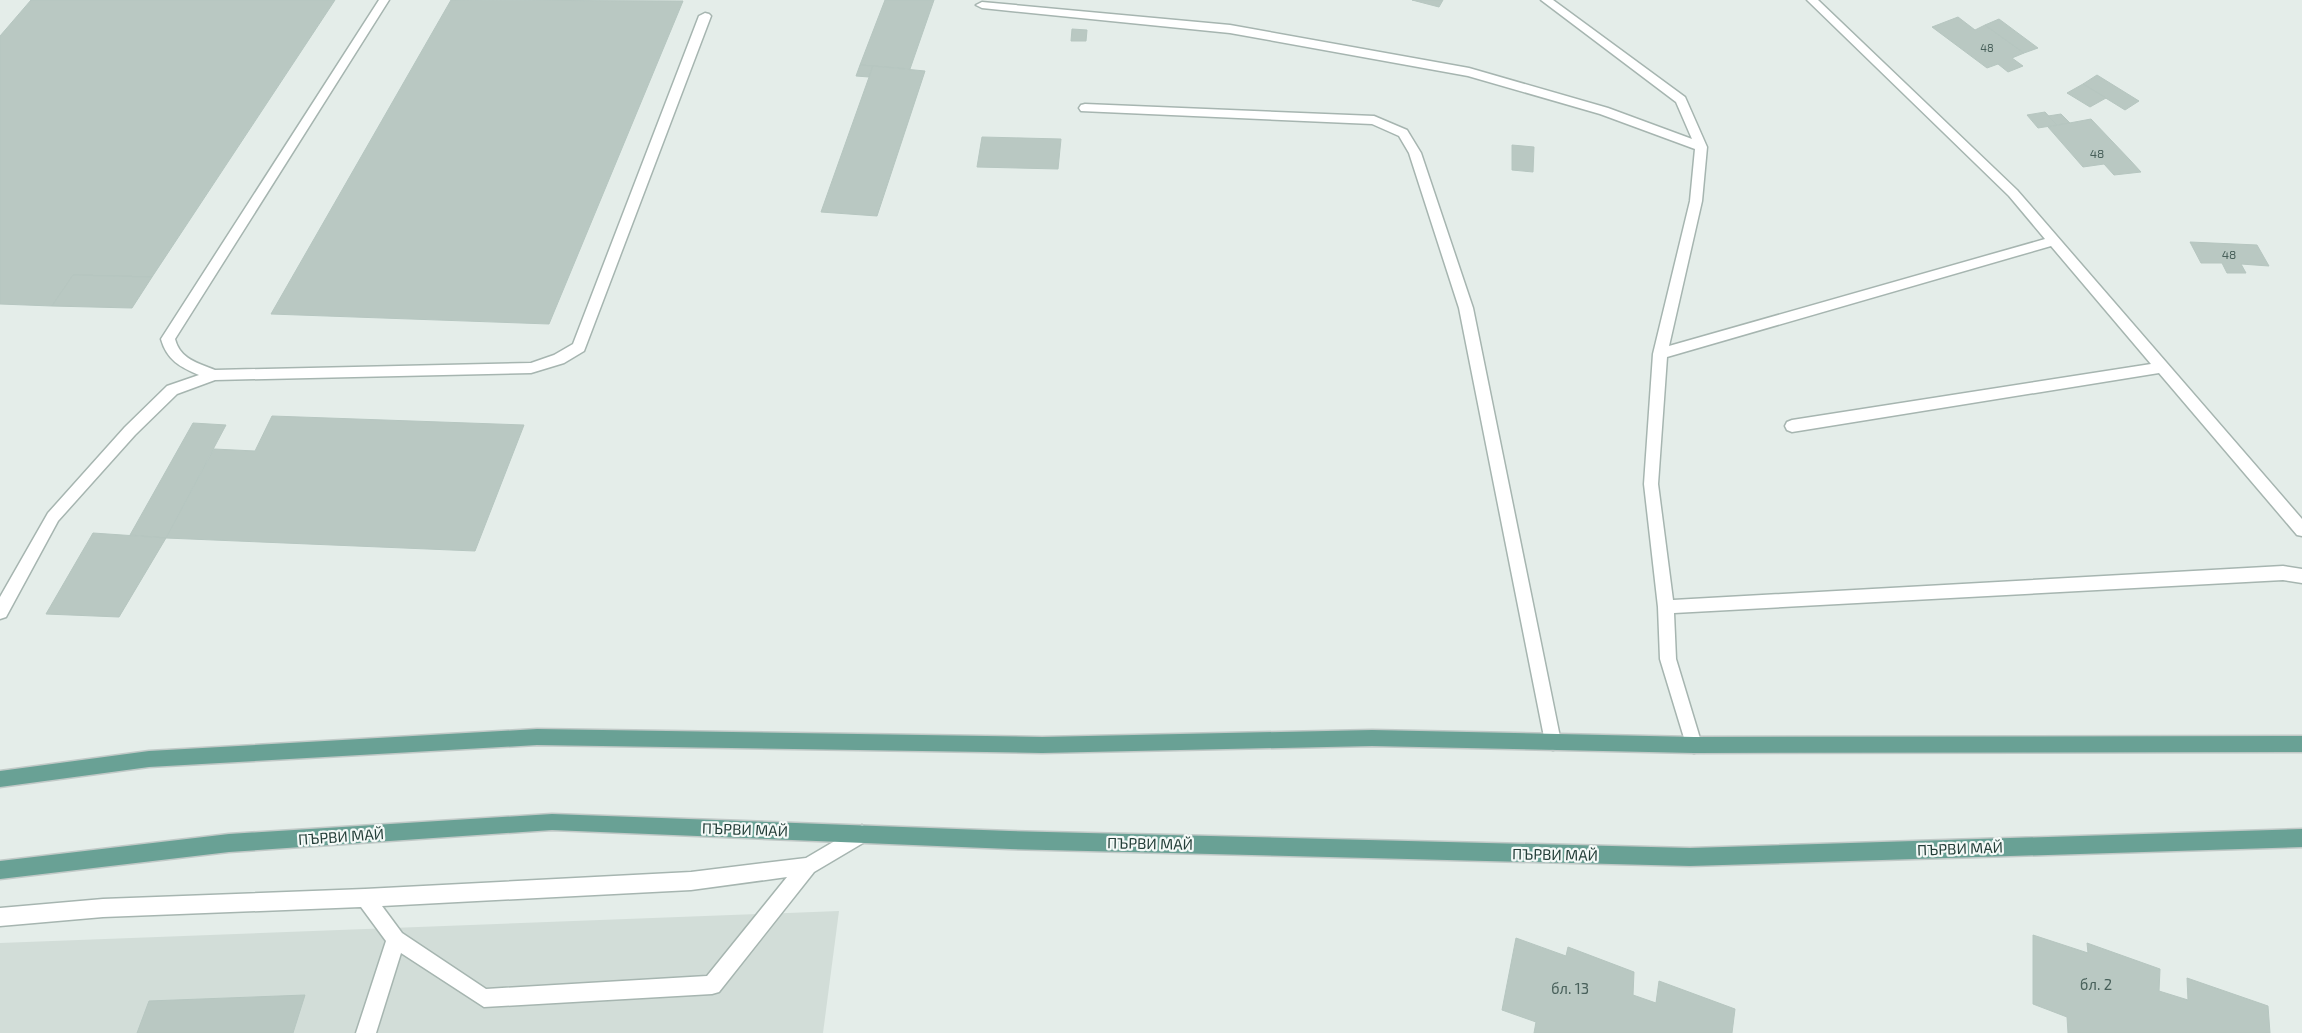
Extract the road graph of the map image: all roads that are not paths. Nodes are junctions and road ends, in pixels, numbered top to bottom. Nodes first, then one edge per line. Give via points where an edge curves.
1 (384, 0) edge
2 (1546, 0) edge
3 (1812, 0) edge
4 (982, 6) dead end
5 (705, 16) dead end
6 (1085, 108) dead end
7 (1701, 146) junction
8 (2054, 242) junction
9 (1660, 354) junction
10 (2163, 367) junction
11 (214, 375) junction
12 (1792, 426) dead end
13 (2302, 530) edge
14 (2302, 576) edge
15 (1666, 607) junction
16 (0, 612) edge
17 (1553, 742) junction
18 (2302, 744) edge
19 (1694, 745) junction
20 (0, 779) edge
21 (862, 834) junction
22 (2302, 838) edge
23 (808, 866) junction
24 (0, 870) edge
25 (364, 898) junction
26 (0, 917) edge
27 (396, 939) junction
28 (366, 1033) edge

1 - 11 lane via 168,339 176,358
2 - 7 lane via 1681,100
3 - 8 lane via 2013,193
4 - 7 lane via 1230,29 1469,72 1604,111
5 - 11 lane via 579,347 559,359 530,368
6 - 17 lane via 1374,120 1403,133 1414,153 1466,308
7 - 9 lane via 1696,200
8 - 9 lane
8 - 10 lane
9 - 15 lane via 1651,484
10 - 12 lane
10 - 13 lane
11 - 16 lane via 172,390 130,430 53,518
14 - 15 lane via 2283,573
15 - 19 lane via 1668,660
17 - 19 main road
17 - 20 main road via 1372,738 1042,745 537,737 149,759
18 - 19 main road
21 - 22 main road, ПЪРВИ МАЙ via 1690,857
21 - 23 lane
21 - 24 main road, ПЪРВИ МАЙ via 552,822 228,843
23 - 25 lane via 691,881
23 - 27 lane via 712,985 484,998
25 - 26 lane via 103,908
25 - 27 lane
27 - 28 lane

